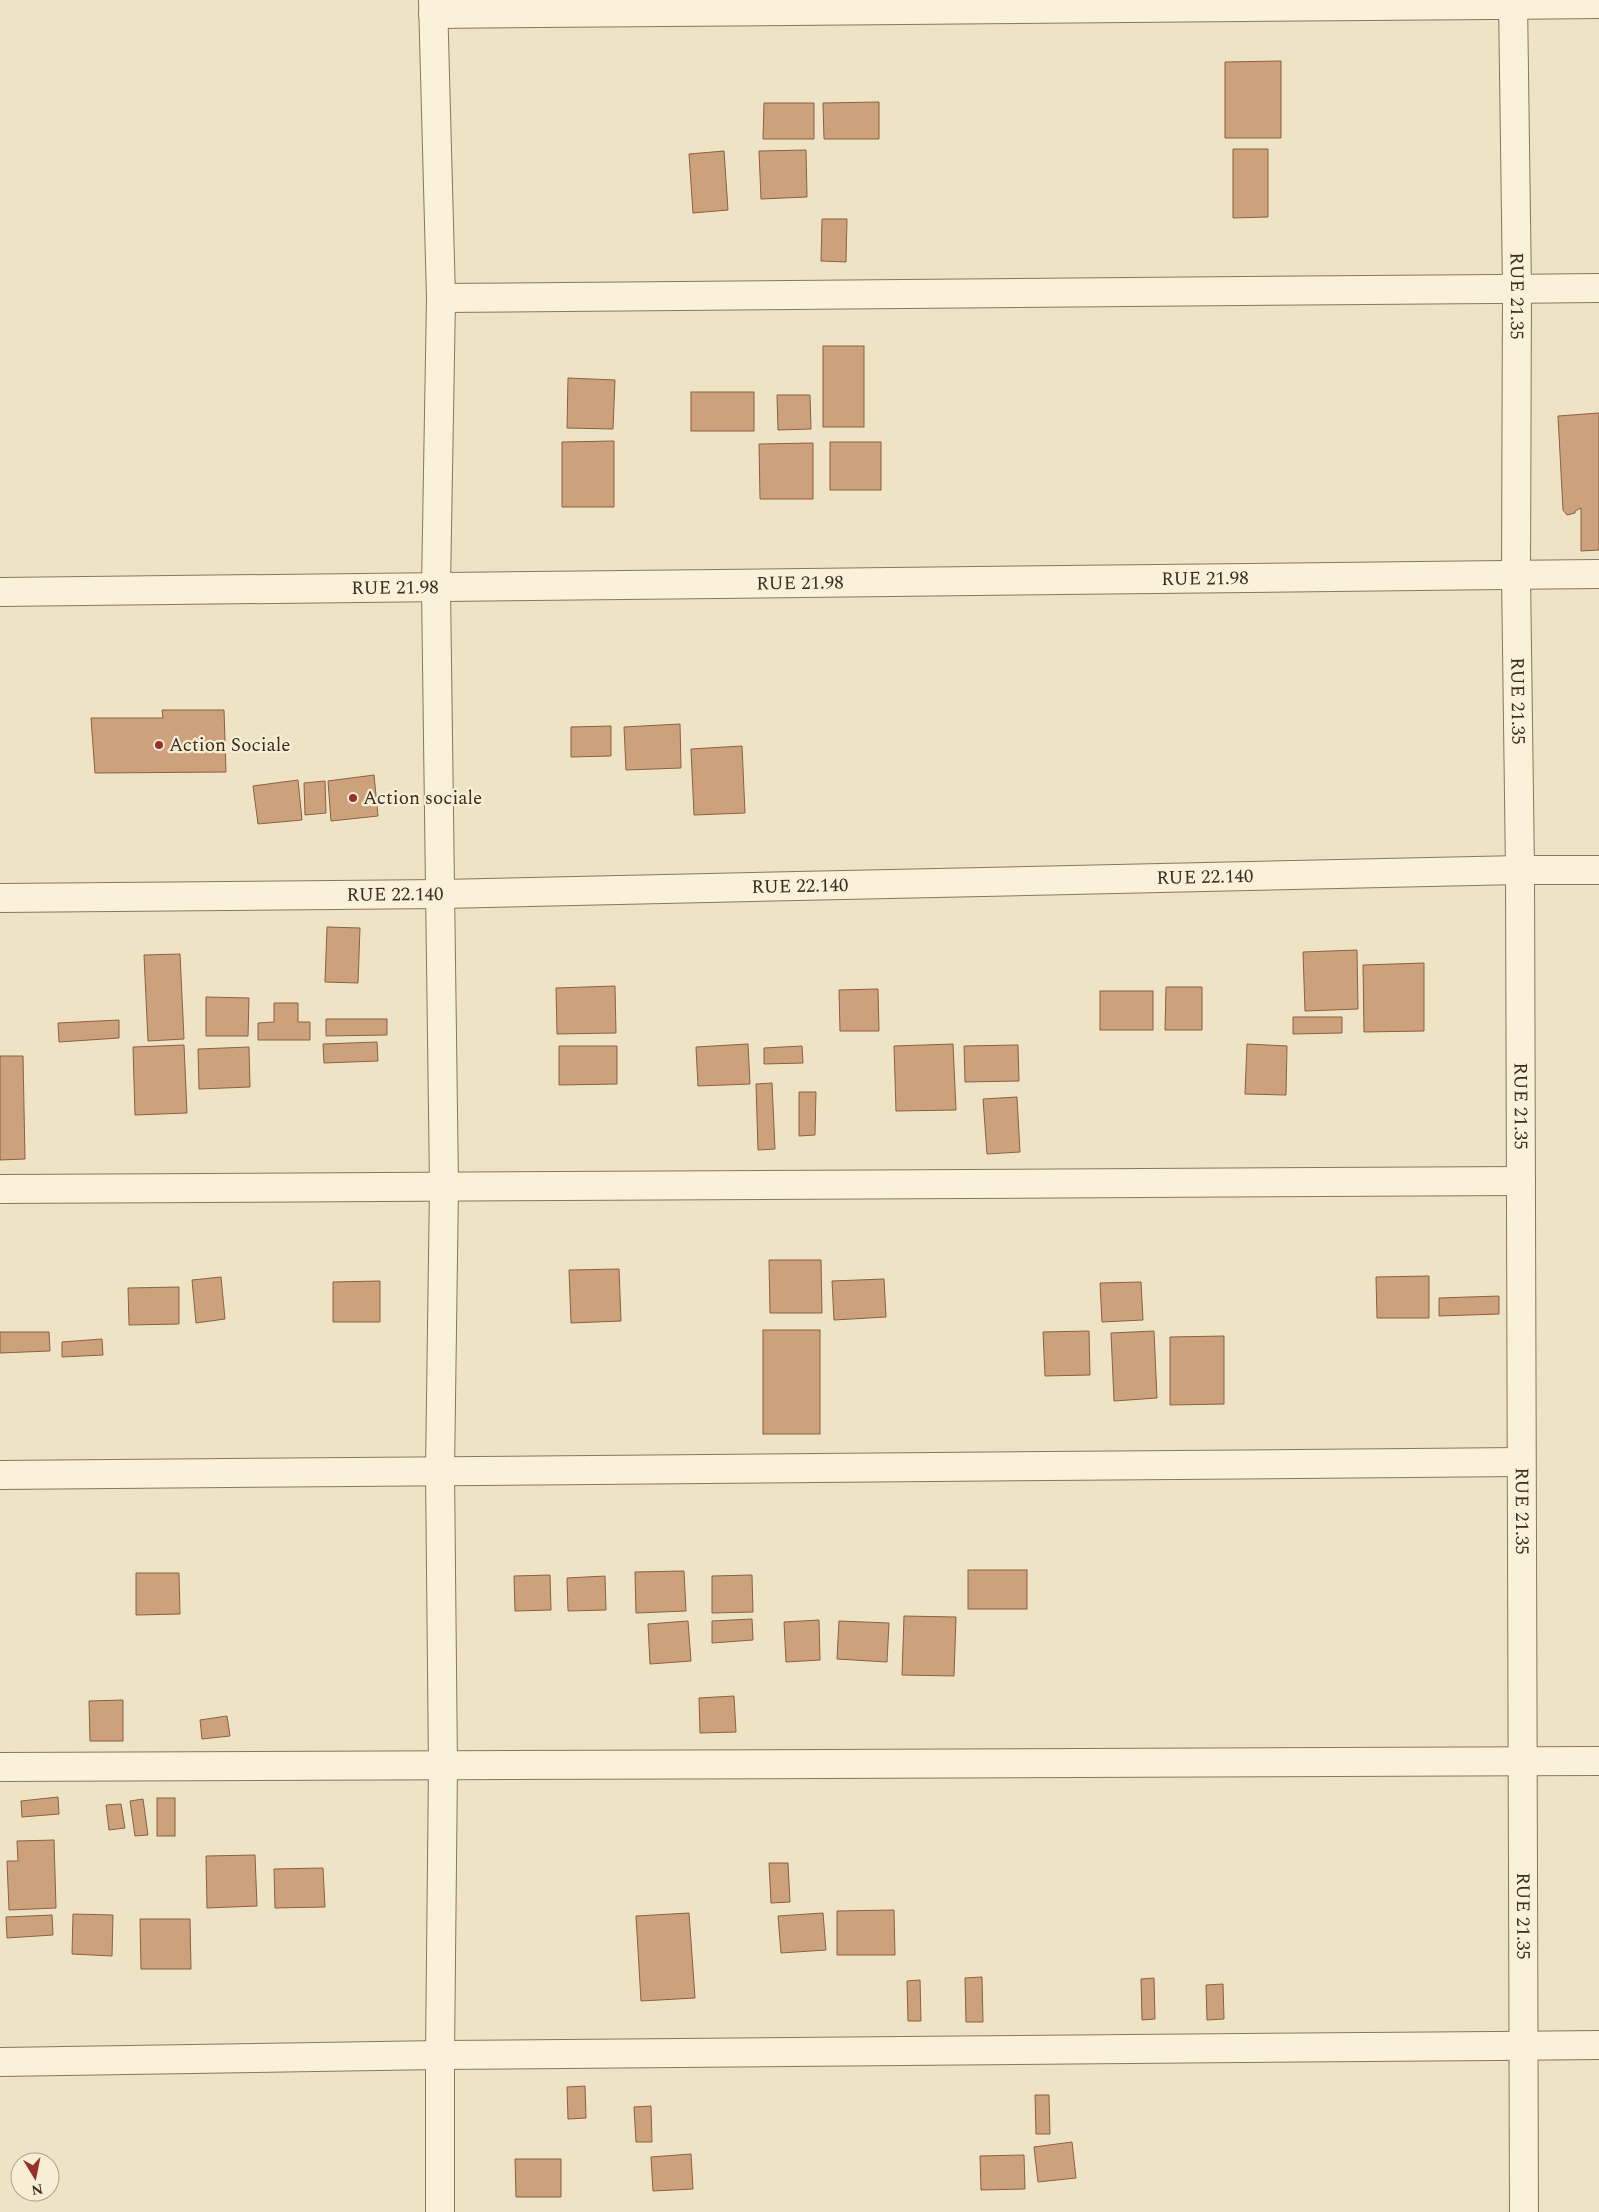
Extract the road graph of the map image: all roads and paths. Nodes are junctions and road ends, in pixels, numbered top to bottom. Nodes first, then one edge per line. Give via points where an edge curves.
1 (1513, 2) edge
2 (1599, 4) edge
3 (433, 7) edge
4 (1599, 288) edge
5 (1517, 289) junction
6 (441, 298) junction
7 (1516, 574) junction
8 (1599, 574) edge
9 (436, 588) junction
10 (0, 592) edge
11 (1520, 870) junction
12 (1599, 870) edge
13 (441, 894) junction
14 (0, 898) edge
15 (1521, 1181) junction
16 (444, 1186) junction
17 (0, 1189) edge
18 (1521, 1462) junction
19 (440, 1471) junction
20 (0, 1474) edge
21 (1599, 1761) edge
22 (1523, 1762) junction
23 (443, 1766) junction
24 (0, 1767) edge
25 (1523, 2045) junction
26 (1599, 2045) edge
27 (440, 2056) junction
28 (0, 2062) edge
29 (440, 2212) edge
30 (1524, 2212) edge

1 - 2 street
1 - 3 street
1 - 5 street, RUE 21.35
3 - 6 street
4 - 5 street
5 - 6 street
5 - 7 street, RUE 21.35
6 - 9 street
7 - 8 street, RUE 21.98
7 - 9 street, RUE 21.98
7 - 11 street, RUE 21.35
9 - 10 street, RUE 21.98
9 - 13 street
11 - 12 street, RUE 22.140
11 - 13 street, RUE 22.140
11 - 15 street, RUE 21.35
13 - 14 street, RUE 22.140
13 - 16 street
15 - 16 street
15 - 18 street, RUE 21.35
16 - 17 street
16 - 19 street
18 - 19 street
18 - 22 street, RUE 21.35
19 - 20 street
19 - 23 street
21 - 22 street
22 - 23 street
22 - 25 street, RUE 21.35
23 - 24 street
23 - 27 street
25 - 26 street
25 - 27 street
25 - 30 street, RUE 21.35
27 - 28 street
27 - 29 street

